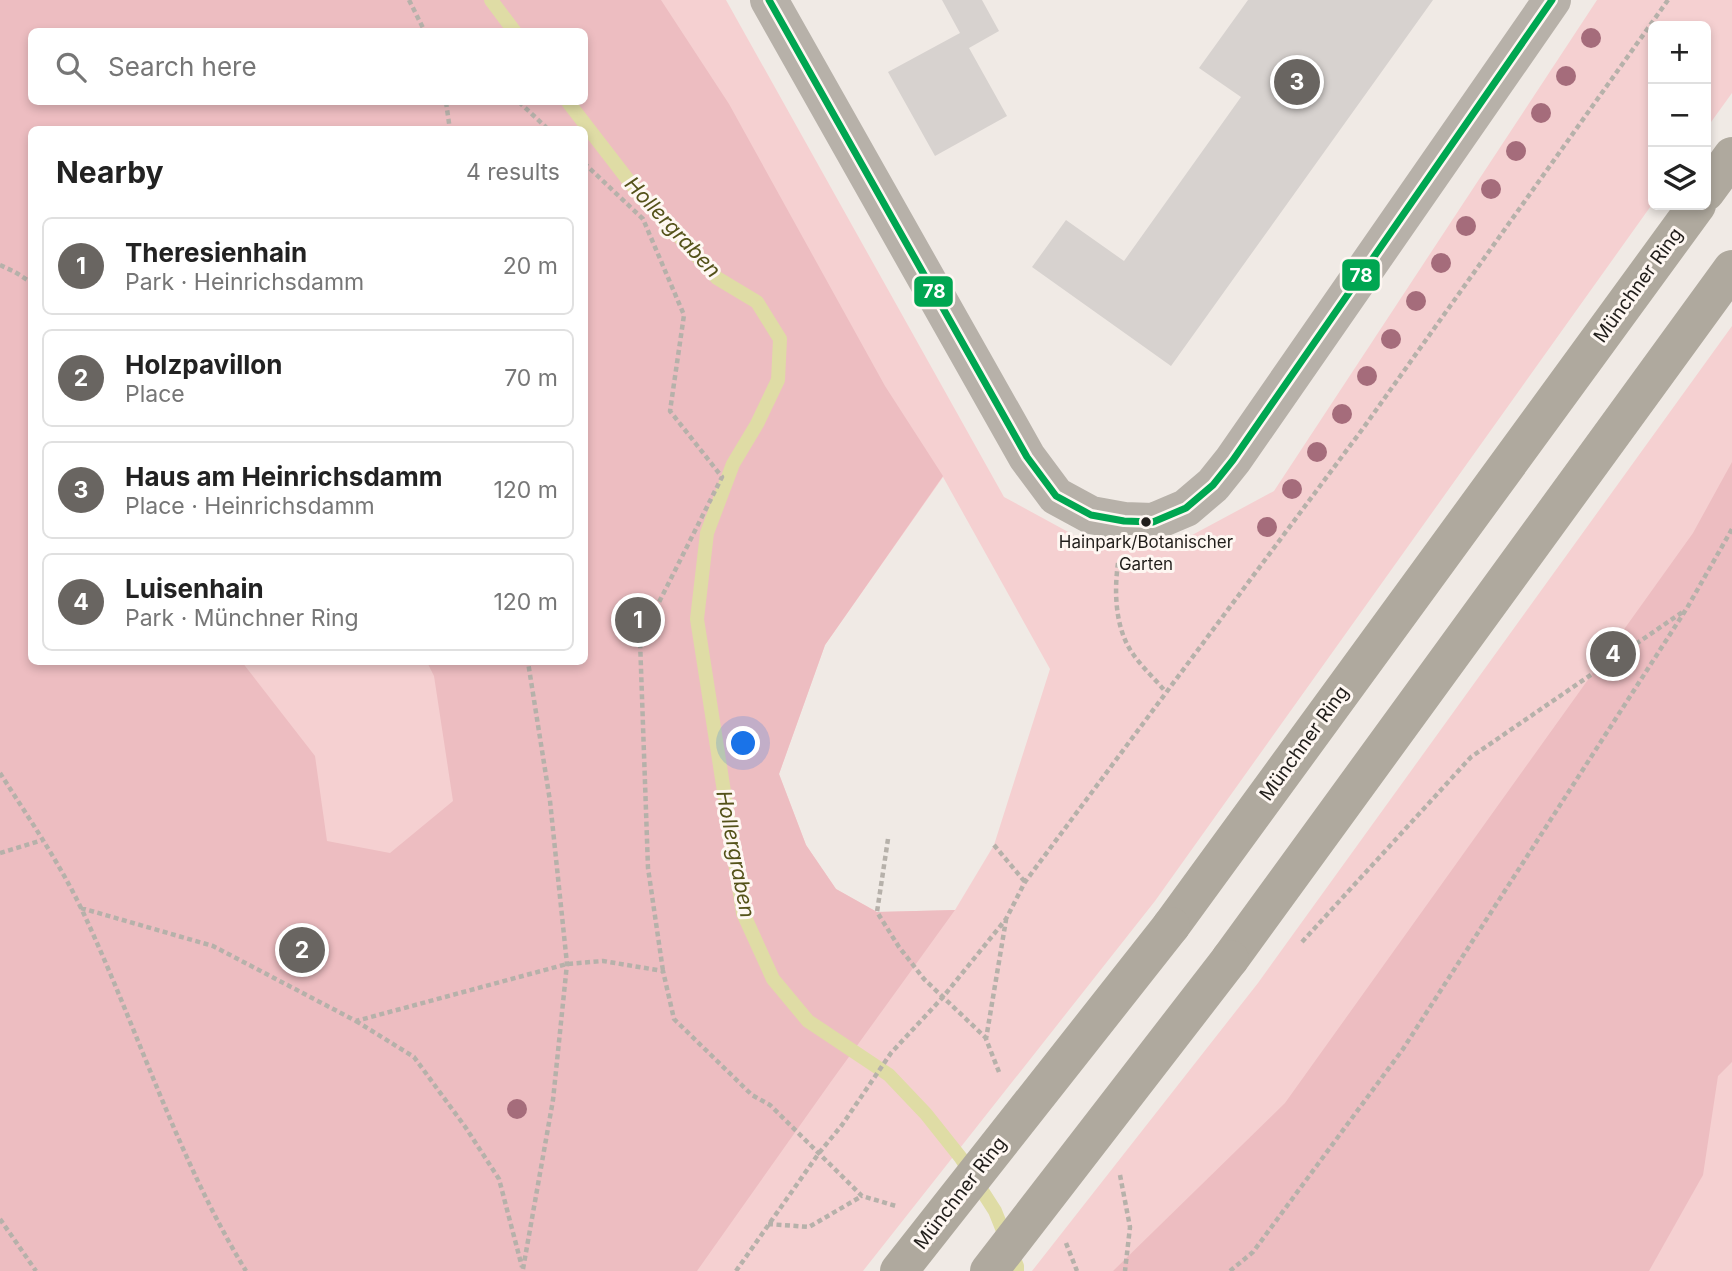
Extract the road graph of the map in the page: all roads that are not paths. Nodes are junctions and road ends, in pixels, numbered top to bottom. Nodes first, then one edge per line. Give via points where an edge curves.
1 (769, 0) edge
2 (1552, 0) edge
3 (1732, 156) edge
4 (1711, 185) edge
5 (1693, 210) edge
6 (1732, 269) edge
7 (899, 1271) edge
8 (989, 1271) edge

1 - 2 street via 1027,457 1056,496 1091,514 1153,522 1186,508 1233,460
3 - 4 main road
5 - 7 main road, Münchner Ring, bridge via 1171,926
6 - 8 main road, bridge via 1230,959

